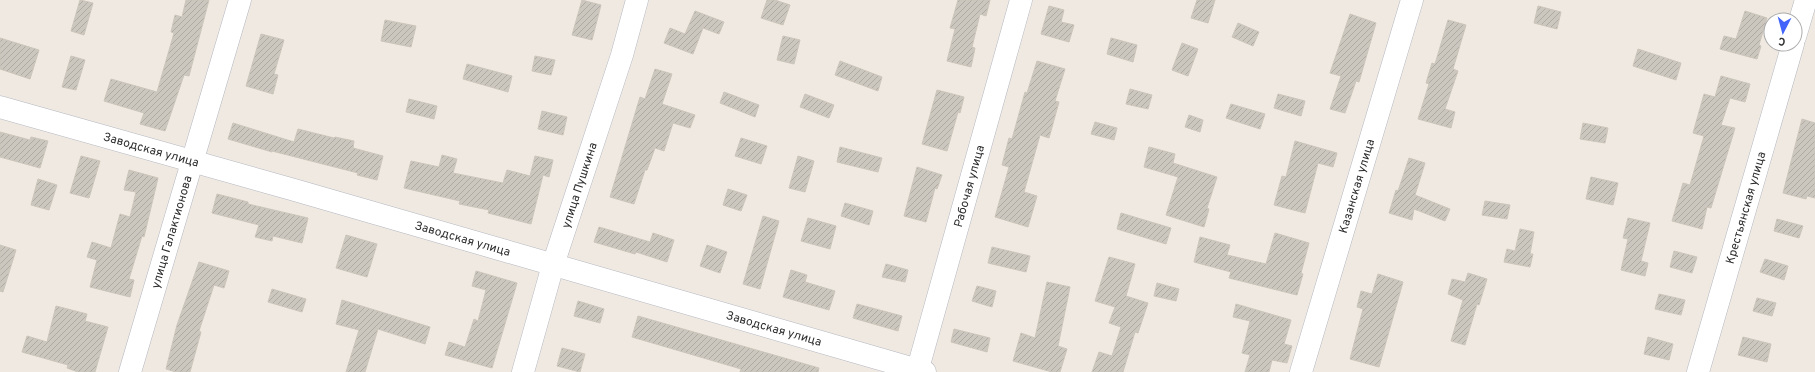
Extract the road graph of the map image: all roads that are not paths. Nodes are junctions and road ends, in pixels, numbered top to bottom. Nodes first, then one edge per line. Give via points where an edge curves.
1 (240, 0) edge
2 (637, 0) edge
3 (1021, 0) edge
4 (1412, 0) edge
5 (1806, 0) edge
6 (1802, 12) edge
7 (1791, 52) edge
8 (0, 107) edge
9 (192, 161) junction
10 (553, 265) junction
11 (920, 371) edge
12 (130, 372) edge
13 (523, 372) edge
14 (1301, 372) edge
15 (1698, 372) edge

1 - 9 street, улица Галактионова
2 - 10 street, улица Пушкина via 622,55
3 - 11 street, Рабочая улица
4 - 14 street, Казанская улица
5 - 6 street
7 - 15 street, Крестьянская улица
8 - 9 street, Заводская улица
9 - 10 street, Заводская улица
9 - 12 street, улица Галактионова
10 - 11 street, Заводская улица
10 - 13 street, улица Пушкина

